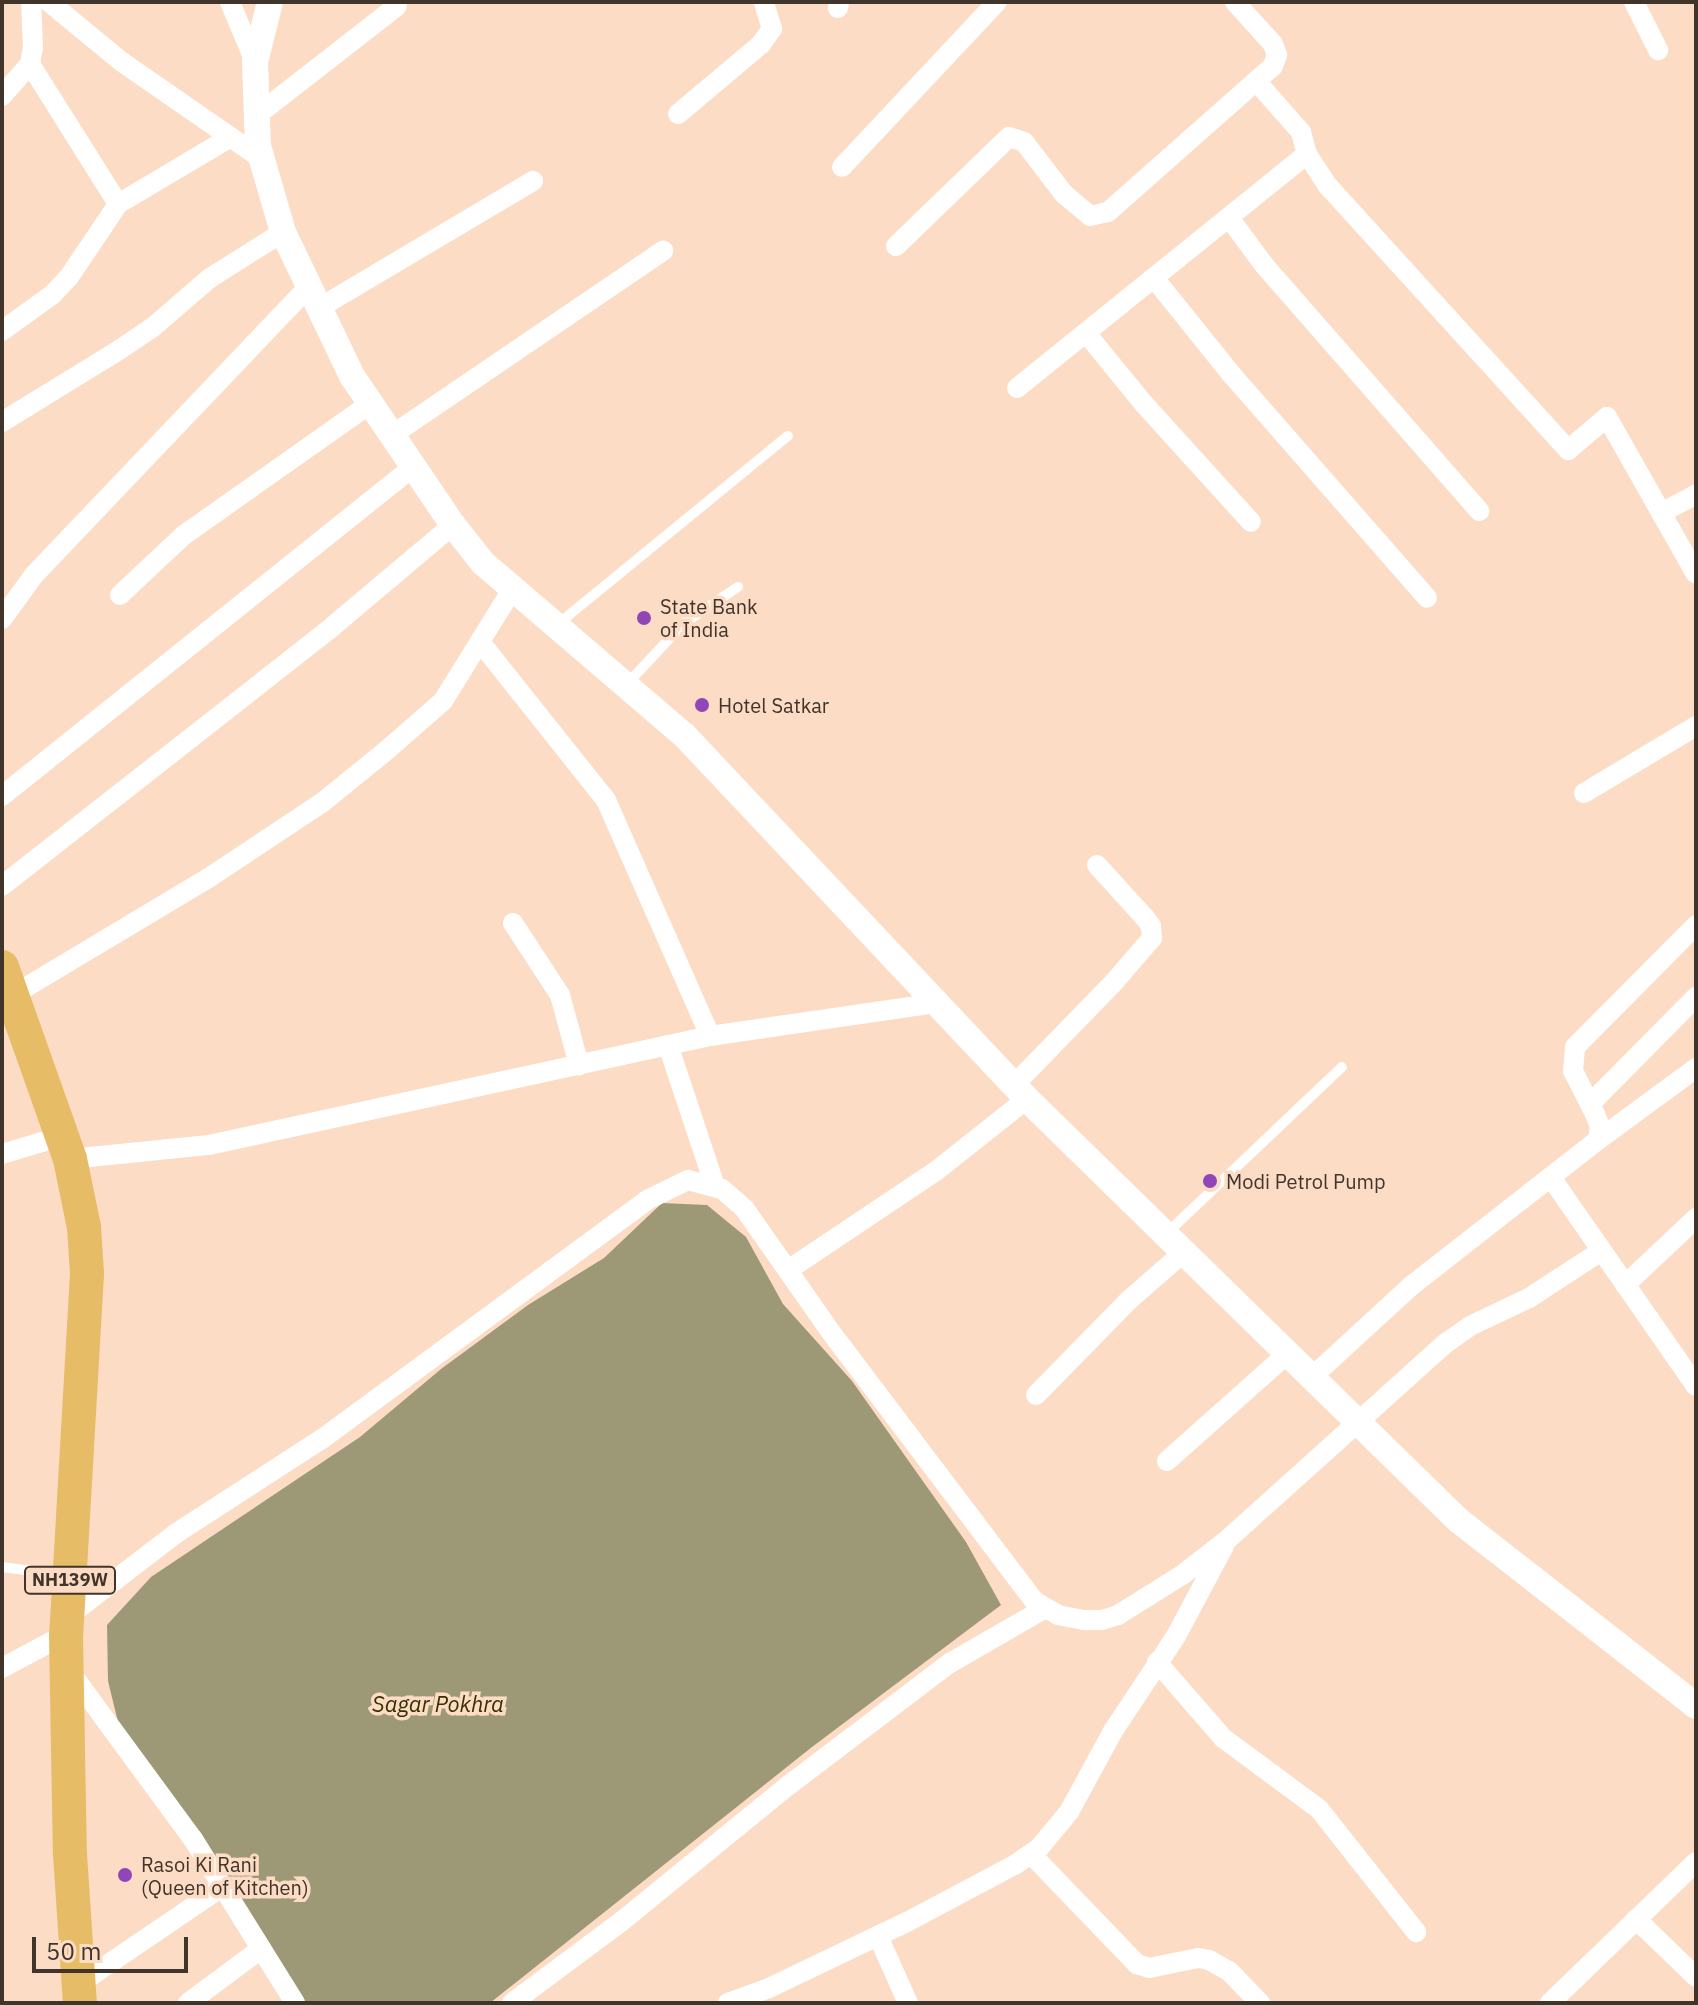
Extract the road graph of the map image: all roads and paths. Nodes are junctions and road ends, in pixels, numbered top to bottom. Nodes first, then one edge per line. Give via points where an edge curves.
1 (31, 2) edge
2 (49, 2) edge
3 (230, 2) edge
4 (270, 2) edge
5 (764, 2) edge
6 (997, 2) edge
7 (1235, 2) edge
8 (1634, 2) edge
9 (397, 6) dead end
10 (1658, 50) dead end
11 (255, 62) junction
12 (30, 64) junction
13 (1256, 81) junction
14 (2, 96) edge
15 (678, 114) dead end
16 (257, 115) junction
17 (229, 138) junction
18 (1307, 154) junction
19 (262, 159) junction
20 (842, 167) dead end
21 (533, 181) dead end
22 (118, 204) junction
23 (1230, 219) junction
24 (283, 232) junction
25 (896, 246) dead end
26 (663, 251) dead end
27 (1154, 278) junction
28 (314, 297) junction
29 (2, 331) edge
30 (1086, 333) junction
31 (1017, 388) dead end
32 (371, 403) junction
33 (2, 422) edge
34 (392, 435) junction
35 (788, 436) dead end
36 (413, 467) junction
37 (1696, 494) edge
38 (1479, 511) dead end
39 (1661, 513) junction
40 (1251, 522) dead end
41 (453, 525) junction
42 (1696, 574) edge
43 (738, 587) dead end
44 (513, 588) junction
45 (120, 595) dead end
46 (1427, 598) dead end
47 (3, 615) edge
48 (556, 626) junction
49 (481, 643) junction
50 (625, 685) junction
51 (1696, 726) edge
52 (1584, 793) dead end
53 (2, 796) edge
54 (1097, 865) dead end
55 (2, 886) edge
56 (513, 923) dead end
57 (1696, 925) edge
58 (7, 981) edge
59 (1696, 997) edge
60 (936, 1003) junction
61 (710, 1036) junction
62 (668, 1045) junction
63 (579, 1065) junction
64 (1342, 1067) dead end
65 (1696, 1068) edge
66 (1020, 1092) junction
67 (1590, 1104) junction
68 (1598, 1140) junction
69 (66, 1148) junction
70 (2, 1154) edge
71 (1552, 1179) junction
72 (715, 1186) junction
73 (1696, 1218) edge
74 (1175, 1243) junction
75 (1601, 1251) junction
76 (788, 1270) junction
77 (1625, 1285) junction
78 (1287, 1354) junction
79 (1312, 1377) junction
80 (1694, 1377) edge
81 (1036, 1395) dead end
82 (1357, 1421) junction
83 (1167, 1461) dead end
84 (1228, 1539) junction
85 (2, 1567) edge
86 (70, 1576) junction
87 (1044, 1609) junction
88 (67, 1626) junction
89 (1157, 1662) junction
90 (2, 1668) edge
91 (68, 1669) junction
92 (1696, 1706) edge
93 (1031, 1854) junction
94 (1696, 1862) edge
95 (223, 1886) junction
96 (1636, 1919) junction
97 (1416, 1932) dead end
98 (878, 1936) junction
99 (261, 1949) junction
100 (1696, 1977) edge
101 (76, 1997) edge
102 (188, 2003) edge
103 (295, 2003) edge
104 (512, 2003) edge
105 (728, 2003) edge
106 (908, 2003) edge
107 (1260, 2003) edge
108 (1550, 2003) edge

1 - 12 street
2 - 17 street
3 - 11 street
4 - 11 street
5 - 15 street via 772,29 761,44
6 - 20 street
7 - 13 street via 1277,55
8 - 10 street
9 - 16 street
11 - 16 street
12 - 14 street
12 - 22 street
13 - 18 street via 1301,132
13 - 25 street via 1101,216 1082,210 1024,142 1009,137
16 - 19 street
17 - 19 street
17 - 22 street
18 - 23 street
18 - 39 street via 1328,186 1568,450 1607,417
19 - 24 street
21 - 28 street
22 - 29 street via 69,277
23 - 27 street
23 - 38 street
24 - 28 street
24 - 33 street via 210,278 119,350
26 - 34 street
27 - 30 street
27 - 46 street
28 - 32 street
28 - 47 street via 34,575
30 - 31 street
30 - 40 street
32 - 34 street
32 - 45 street via 184,535
34 - 36 street
35 - 48 lane
36 - 41 street
36 - 53 street
37 - 39 street
39 - 42 street
41 - 44 street via 483,563
41 - 55 street
43 - 50 lane via 684,623
44 - 48 street
44 - 49 street
48 - 50 street
49 - 58 street via 443,701 323,802 207,879
49 - 61 street via 606,800
50 - 60 street via 684,735
51 - 52 street
54 - 66 street via 1146,919 1152,938
56 - 63 street via 560,995
57 - 67 street via 1575,1047 1573,1071
58 - 69 highway, NH139W
59 - 67 street
60 - 61 street
60 - 66 street
61 - 62 street
62 - 63 street
62 - 72 street
63 - 69 street via 209,1145
64 - 74 lane
65 - 68 street
66 - 74 street
66 - 76 street via 936,1171
67 - 68 street via 1600,1127
68 - 71 street
69 - 70 street
69 - 86 highway, NH139W via 84,1227 87,1274
71 - 75 street
71 - 79 street via 1411,1286
72 - 76 street via 744,1208
72 - 88 street via 688,1180 647,1200 322,1439 175,1534
73 - 77 street
74 - 78 street
74 - 81 street via 1129,1300
75 - 77 street
75 - 82 street via 1529,1298 1470,1326
76 - 87 street via 1015,1579
77 - 80 street
78 - 79 street
78 - 83 street
79 - 82 street
82 - 84 street
82 - 92 street via 1458,1520
84 - 87 street via 1118,1615 1084,1620
84 - 89 street
85 - 86 lane
86 - 88 highway, NH139W
87 - 104 street via 950,1663
88 - 90 street
88 - 91 highway, NH139W
89 - 93 street via 1069,1812
89 - 97 street via 1223,1738 1319,1809
91 - 95 street
91 - 101 highway, NH139W
93 - 98 street
93 - 107 street via 1137,1964 1149,1968 1209,1960 1229,1971
94 - 96 street
95 - 99 street
95 - 101 street
96 - 100 street
96 - 108 street
98 - 105 street
98 - 106 street
99 - 102 street
99 - 103 street

